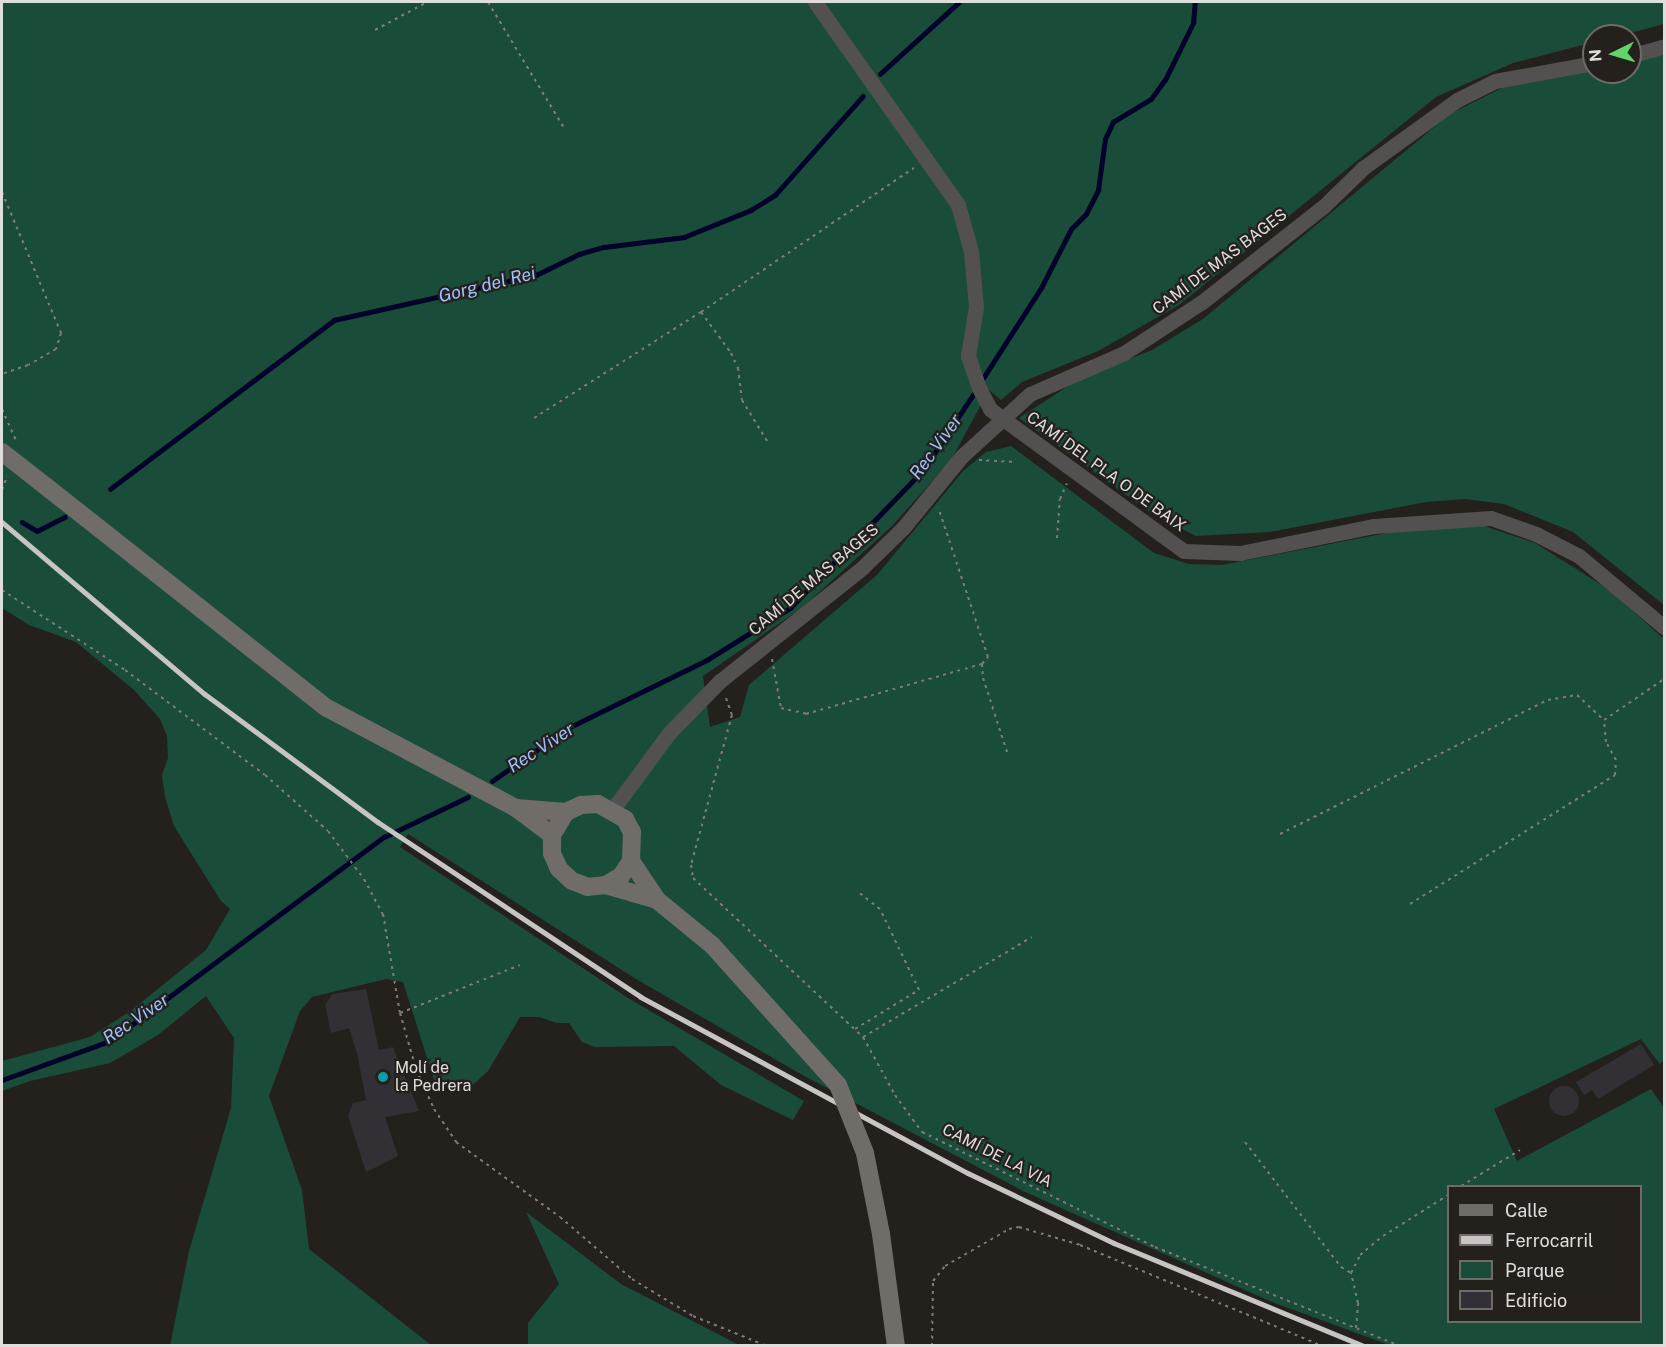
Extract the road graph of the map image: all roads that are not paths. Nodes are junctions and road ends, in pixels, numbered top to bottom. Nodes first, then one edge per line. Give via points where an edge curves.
1 (815, 2) edge
2 (1665, 46) edge
3 (1642, 53) edge
4 (1582, 65) edge
5 (996, 413) junction
6 (2, 452) edge
7 (1665, 627) edge
8 (516, 808) junction
9 (613, 809) junction
10 (567, 812) junction
11 (552, 835) junction
12 (631, 861) junction
13 (606, 885) junction
14 (657, 900) junction
15 (896, 1346) edge

1 - 5 street via 958,205 972,251 976,307 968,356
2 - 3 street
4 - 5 street, CAMÍ DE MAS BAGES via 1495,81 1457,100 1363,168 1324,206 1202,302 1124,353
5 - 7 street, CAMÍ DEL PLA O DE BAIX via 1184,551 1240,553 1374,526 1491,518 1536,534 1579,556
5 - 9 street, CAMÍ DE MAS BAGES via 988,431 962,456 903,528 862,568 720,681 669,733
6 - 8 street, bridge via 327,708
8 - 10 street
8 - 11 street
9 - 10 street via 598,804 581,805
9 - 12 street via 632,832
10 - 11 street
11 - 13 street via 552,853 559,869 572,881 588,887
12 - 13 street via 621,876
12 - 14 street
13 - 14 street
14 - 15 street, bridge via 712,945 838,1084 865,1154 881,1234

